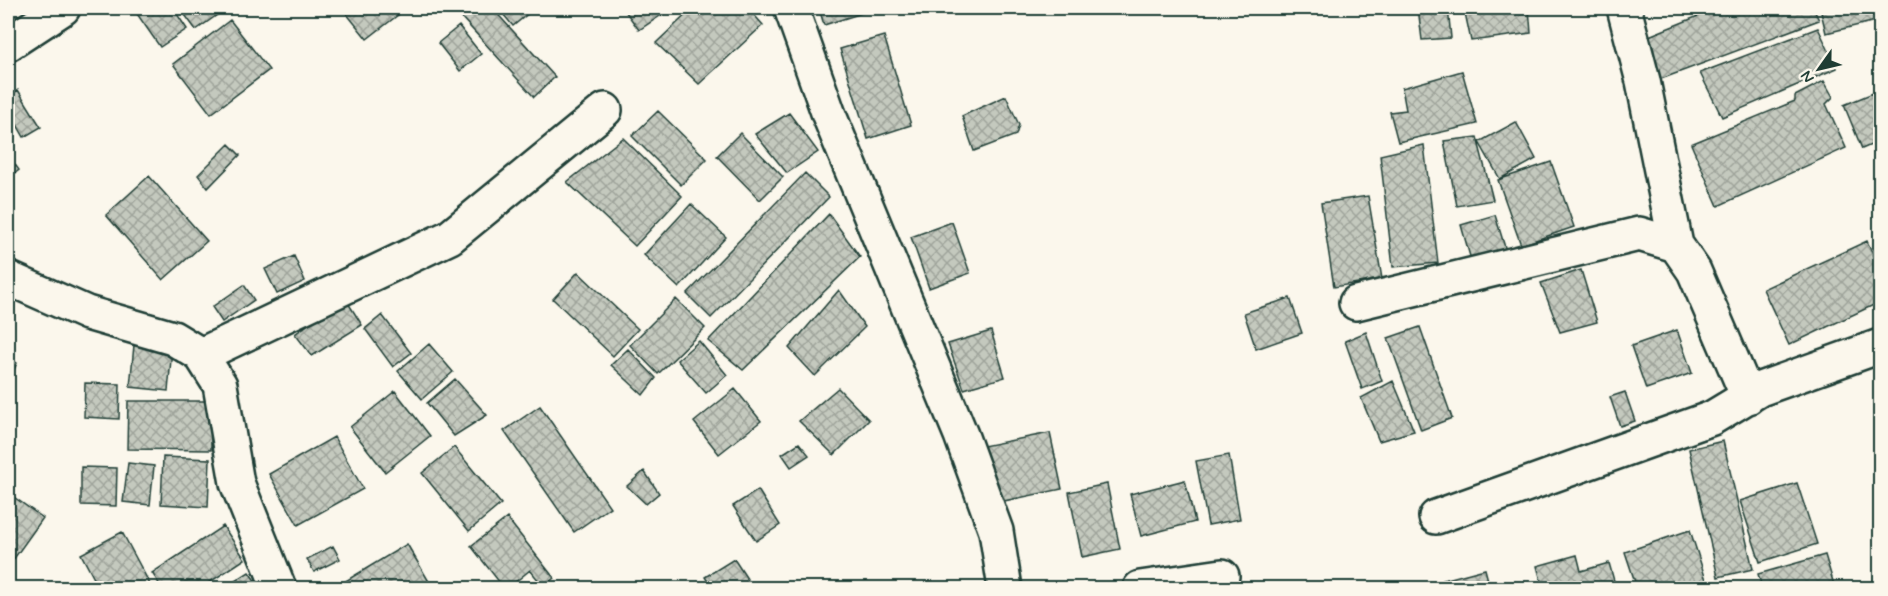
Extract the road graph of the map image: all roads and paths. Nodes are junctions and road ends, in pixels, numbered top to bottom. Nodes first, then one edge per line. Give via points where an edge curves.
1 (63, 8) edge
2 (791, 8) edge
3 (1624, 8) edge
4 (8, 44) edge
5 (605, 110) dead end
6 (1676, 245) junction
7 (8, 278) edge
8 (1356, 303) dead end
9 (1881, 346) edge
10 (201, 355) junction
11 (1748, 397) junction
12 (1436, 518) dead end
13 (1222, 576) dead end
14 (279, 588) edge
15 (1005, 588) edge
16 (1140, 588) edge

1 - 4 street
2 - 15 street via 829,115 993,520
3 - 6 street
5 - 10 street via 450,237
6 - 8 street via 1639,234
6 - 11 street via 1694,271
7 - 10 street via 87,313 173,338
9 - 11 street via 1760,389
10 - 14 street via 220,385 237,483
11 - 12 street via 1712,418
13 - 16 street

